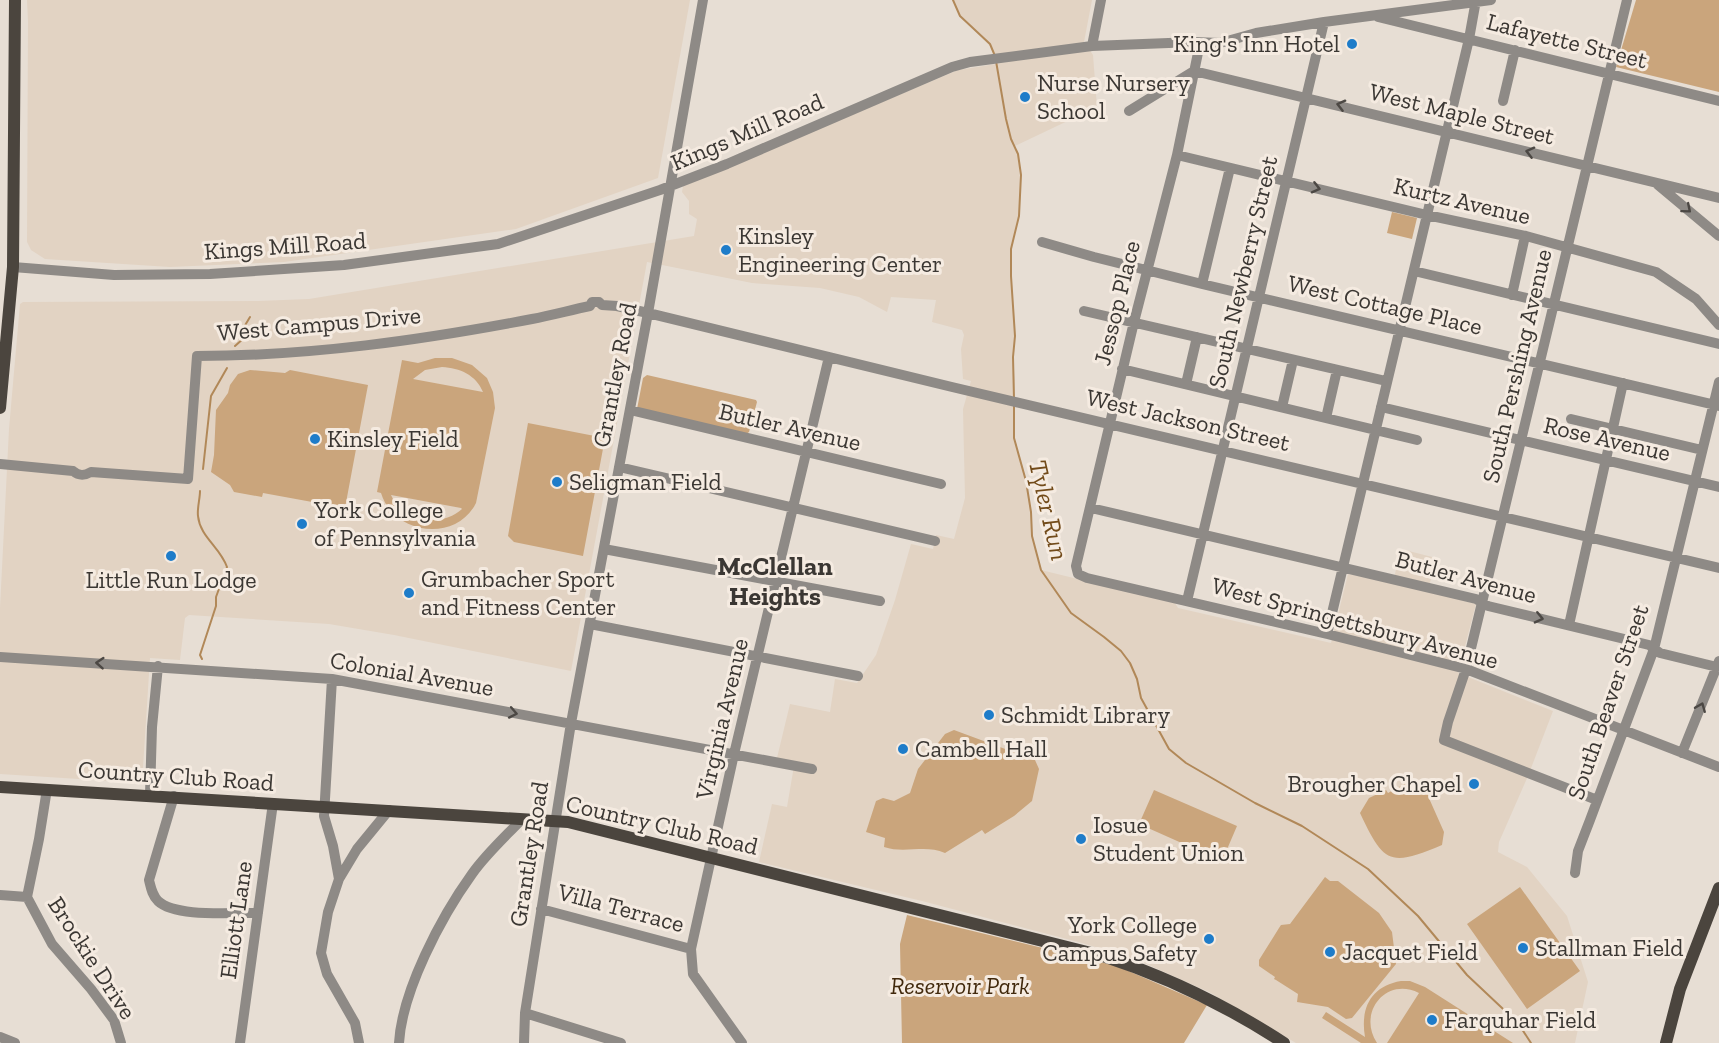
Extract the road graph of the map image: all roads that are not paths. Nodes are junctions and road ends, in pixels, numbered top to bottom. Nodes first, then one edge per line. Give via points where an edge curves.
1 (15, 0) edge
2 (703, 0) edge
3 (1101, 0) edge
4 (1491, 0) edge
5 (1627, 0) edge
6 (1476, 1) edge
7 (1370, 15) junction
8 (1324, 22) junction
9 (1469, 39) junction
10 (1200, 43) junction
11 (1220, 43) junction
12 (1092, 46) junction
13 (1515, 50) junction
14 (1197, 58) junction
15 (1194, 71) junction
16 (1608, 72) junction
17 (1307, 97) junction
18 (1503, 101) dead end
19 (1719, 101) edge
20 (1129, 111) dead end
21 (1447, 131) junction
22 (1177, 155) junction
23 (1587, 166) junction
24 (1230, 168) junction
25 (1288, 181) junction
26 (1656, 183) junction
27 (670, 186) junction
28 (1719, 198) edge
29 (1427, 215) junction
30 (1525, 236) junction
31 (1719, 236) edge
32 (1042, 242) dead end
33 (1567, 248) junction
34 (14, 267) junction
35 (1147, 270) junction
36 (1414, 271) junction
37 (1202, 284) junction
38 (1512, 295) junction
39 (1259, 297) junction
40 (1554, 305) junction
41 (1084, 311) dead end
42 (648, 313) junction
43 (1134, 322) junction
44 (1719, 326) edge
45 (1399, 330) junction
46 (1197, 337) junction
47 (1719, 344) edge
48 (1247, 348) junction
49 (829, 357) junction
50 (1293, 360) junction
51 (1539, 364) junction
52 (1122, 369) junction
53 (1337, 370) junction
54 (1386, 381) junction
55 (1719, 382) edge
56 (1186, 384) junction
57 (1623, 384) junction
58 (1235, 396) junction
59 (1716, 405) edge
60 (1282, 407) junction
61 (1381, 407) junction
62 (0, 408) edge
63 (630, 410) junction
64 (1326, 418) junction
65 (1571, 419) dead end
66 (1110, 423) junction
67 (1613, 429) junction
68 (1375, 430) junction
69 (1417, 440) dead end
70 (1521, 440) junction
71 (1222, 450) junction
72 (1702, 450) junction
73 (806, 453) junction
74 (1606, 461) junction
75 (0, 464) edge
76 (619, 467) junction
77 (1694, 481) junction
78 (1363, 483) junction
79 (941, 484) dead end
80 (1719, 487) edge
81 (793, 508) junction
82 (1091, 508) junction
83 (1503, 516) junction
84 (1202, 534) junction
85 (1590, 538) junction
86 (935, 541) dead end
87 (604, 549) junction
88 (1676, 557) junction
89 (1343, 568) junction
90 (1719, 568) edge
91 (1078, 574) joint
92 (776, 582) junction
93 (880, 601) dead end
94 (1187, 601) junction
95 (1482, 603) junction
96 (590, 624) junction
97 (1569, 625) junction
98 (1327, 634) junction
99 (1654, 649) junction
100 (758, 656) junction
101 (0, 657) edge
102 (1718, 664) edge
103 (158, 666) junction
104 (1466, 669) junction
105 (858, 676) dead end
106 (332, 679) junction
107 (572, 723) junction
108 (1623, 730) junction
109 (1682, 753) junction
110 (734, 754) junction
111 (1719, 767) edge
112 (812, 769) dead end
113 (0, 787) edge
114 (47, 789) junction
115 (150, 795) junction
116 (174, 796) junction
117 (1597, 800) junction
118 (273, 803) junction
119 (324, 807) junction
120 (389, 810) junction
121 (522, 819) junction
122 (555, 821) junction
123 (711, 857) junction
124 (1575, 873) dead end
125 (339, 879) junction
126 (1719, 888) edge
127 (0, 895) edge
128 (27, 897) junction
129 (541, 909) junction
130 (258, 913) junction
131 (691, 949) junction
132 (525, 1013) junction
133 (0, 1037) edge
134 (15, 1043) edge
135 (121, 1043) edge
136 (240, 1043) edge
137 (359, 1043) edge
138 (399, 1043) edge
139 (524, 1043) edge
140 (621, 1043) edge
141 (741, 1043) edge
142 (1284, 1043) edge
143 (1666, 1043) edge

1 - 34 main road
2 - 27 street, Grantley Road
3 - 12 street
4 - 6 street, Kings Mill Road
5 - 16 street, South Pershing Avenue
6 - 7 street, Kings Mill Road
6 - 9 street
7 - 8 street, Kings Mill Road
7 - 9 street, Lafayette Street
8 - 11 street, Kings Mill Road
8 - 17 street, South Newberry Street
9 - 13 street, Lafayette Street
9 - 21 street
10 - 11 street, Kings Mill Road
10 - 12 street, Kings Mill Road
10 - 14 street, Jessop Place
11 - 14 street
12 - 27 street, Kings Mill Road via 992,58 952,68
13 - 16 street, Lafayette Street
13 - 18 street
14 - 15 street, Jessop Place
15 - 17 street, West Maple Street
15 - 20 street
15 - 22 street, Jessop Place
16 - 19 street, Lafayette Street
16 - 23 street, South Pershing Avenue
21 -> 17 street, West Maple Street
17 - 25 street, South Newberry Street
23 -> 21 street, West Maple Street
21 - 29 street
22 - 24 street, Kurtz Avenue
22 - 35 street, Jessop Place
23 - 26 street, West Maple Street
23 - 33 street, South Pershing Avenue
24 - 25 street, Kurtz Avenue
24 - 37 street
25 -> 29 street, Kurtz Avenue
25 - 39 street, South Newberry Street
26 - 28 street, West Maple Street
26 -> 31 street
27 - 34 street, Kings Mill Road via 498,244 344,265 151,275
27 - 42 street, Grantley Road
29 - 30 street, Kurtz Avenue
29 - 36 street
30 - 33 street, Kurtz Avenue
30 - 38 street
32 - 35 street, West Cottage Place
33 - 40 street, South Pershing Avenue
33 - 44 street, Kurtz Avenue via 1656,272 1696,299
34 - 62 main road
35 - 37 street, West Cottage Place
35 - 43 street, Jessop Place
36 - 38 street
36 - 45 street
37 - 39 street, West Cottage Place
38 - 40 street
39 - 45 street, West Cottage Place
39 - 48 street, South Newberry Street
40 - 47 street
40 - 51 street, South Pershing Avenue
41 - 43 street
42 - 49 street, West Jackson Street
42 - 63 street, Grantley Road
42 - 75 street, West Campus Drive via 590,306 353,347 197,356 188,479 91,472 87,467 73,471
43 - 46 street
43 - 52 street, Jessop Place
45 - 51 street, West Cottage Place
45 - 54 street
46 - 48 street
46 - 56 street
48 - 50 street
48 - 58 street, South Newberry Street
49 - 66 street, West Jackson Street
49 - 73 street, Virginia Avenue
50 - 53 street
50 - 60 street
51 - 57 street, West Cottage Place
51 - 70 street, South Pershing Avenue
52 - 56 street
52 - 66 street, Jessop Place
53 - 54 street
53 - 64 street
54 - 61 street
55 - 59 street
56 - 58 street
57 - 59 street, West Cottage Place
57 - 67 street
58 - 60 street
58 - 71 street, South Newberry Street
59 - 72 street, South Beaver Street
60 - 64 street
61 - 68 street
61 - 70 street, Rose Avenue
63 - 73 street, Butler Avenue
63 - 76 street, Grantley Road
64 - 68 street
65 - 67 street
66 - 71 street, West Jackson Street
66 - 82 street, Jessop Place
67 - 72 street
67 - 74 street
68 - 69 street
68 - 78 street
70 - 74 street, Rose Avenue
70 - 83 street, South Pershing Avenue
71 - 78 street, West Jackson Street
71 - 84 street, South Newberry Street
72 - 77 street, South Beaver Street
73 - 79 street, Butler Avenue
73 - 81 street, Virginia Avenue
74 - 77 street, Rose Avenue
74 - 85 street
76 - 81 street
76 - 87 street, Grantley Road
77 - 80 street, Rose Avenue
77 - 88 street, South Beaver Street
78 - 83 street, West Jackson Street
78 - 89 street
81 - 86 street
81 - 92 street, Virginia Avenue
82 - 84 street, Butler Avenue
82 - 91 street, Jessop Place via 1076,566
83 - 85 street, West Jackson Street
83 - 95 street, South Pershing Avenue
84 - 89 street, Butler Avenue
84 - 94 street, South Newberry Street
85 - 88 street, West Jackson Street
85 - 97 street
87 - 92 street
87 - 96 street, Grantley Road
88 - 90 street, West Jackson Street
88 - 99 street, South Beaver Street
89 - 95 street, Butler Avenue
89 - 98 street
91 - 94 street, West Springettsbury Avenue
92 - 93 street
92 - 100 street, Virginia Avenue
94 - 98 street, West Springettsbury Avenue
95 -> 97 street, Butler Avenue
95 - 104 street, South Pershing Avenue
96 - 100 street
96 - 107 street, Grantley Road
97 - 99 street, Butler Avenue
98 - 104 street, West Springettsbury Avenue
99 - 102 street, Butler Avenue
99 - 108 street, South Beaver Street
100 - 105 street
100 - 110 street, Virginia Avenue
103 -> 101 street, Colonial Avenue
109 -> 102 street
103 - 106 street, Colonial Avenue
103 - 115 street
104 - 108 street, West Springettsbury Avenue
104 - 117 street, South Pershing Avenue via 1444,740
106 -> 107 street, Colonial Avenue
106 - 119 street
107 - 110 street, Colonial Avenue
107 - 122 street, Grantley Road
108 - 109 street, West Springettsbury Avenue
108 - 117 street, South Beaver Street
109 - 111 street, West Springettsbury Avenue
110 - 112 street, Colonial Avenue
110 - 123 street, Virginia Avenue
113 - 114 main road, Country Club Road
114 - 115 main road, Country Club Road
114 - 128 street, Brockie Drive
115 - 116 main road, Country Club Road
116 - 118 main road, Country Club Road
116 - 130 street via 148,880 152,893 160,903 183,911
117 - 124 street, South Beaver Street via 1578,851
118 - 119 main road, Country Club Road
118 - 130 street, Elliott Lane
119 - 120 main road, Country Club Road
119 - 125 street
120 - 121 main road, Country Club Road
120 - 125 street via 357,849
121 - 122 main road, Country Club Road
121 - 138 street via 473,873 455,900 408,994
122 - 123 main road, Country Club Road
122 - 129 street, Grantley Road
123 - 131 street, Virginia Avenue
123 - 142 main road, Country Club Road via 1113,959 1204,996
125 - 137 street via 321,952 327,974 355,1023
126 - 143 main road via 1680,989
127 - 128 street
128 - 135 street, Brockie Drive via 52,944 114,1020
129 - 131 street, Villa Terrace
129 - 132 street, Grantley Road
130 - 136 street, Elliott Lane
131 - 141 street, Virginia Avenue via 693,974
132 - 139 street, Grantley Road
132 - 140 street
133 - 134 street

